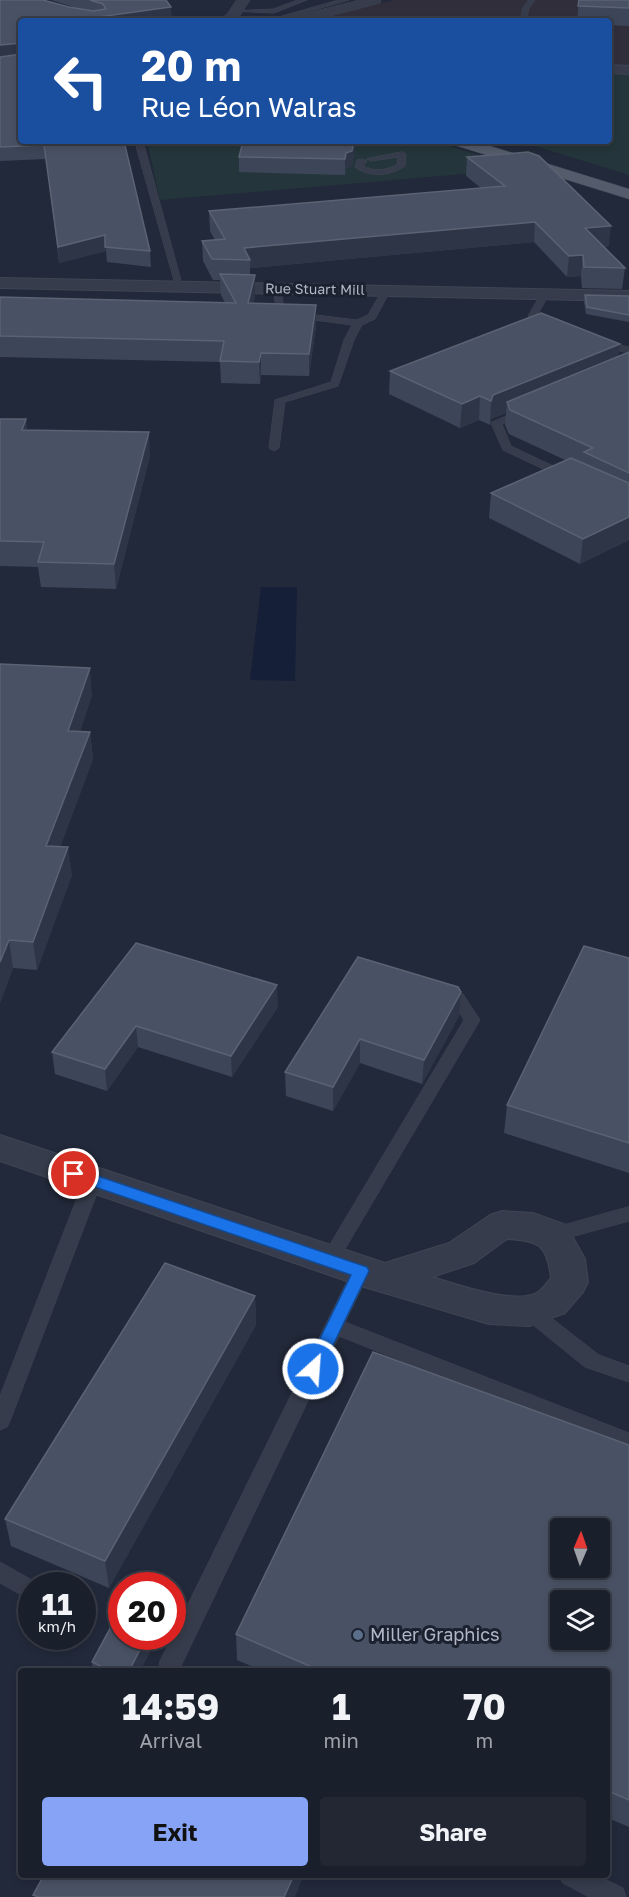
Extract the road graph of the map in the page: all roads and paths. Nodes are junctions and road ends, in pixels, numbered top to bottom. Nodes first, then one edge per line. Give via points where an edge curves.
1 (304, 0) edge
2 (346, 0) edge
3 (375, 0) edge
4 (532, 0) edge
5 (260, 1) edge
6 (240, 6) edge
7 (265, 11) junction
8 (228, 18) edge
9 (279, 18) edge
10 (306, 18) edge
11 (524, 18) edge
12 (612, 69) edge
13 (629, 70) edge
14 (140, 144) edge
15 (468, 144) edge
16 (511, 144) edge
17 (402, 151) joint
18 (629, 181) edge
19 (629, 194) edge
20 (0, 283) edge
21 (180, 286) junction
22 (280, 288) junction
23 (386, 291) junction
24 (545, 294) junction
25 (629, 296) edge
26 (358, 323) junction
27 (556, 334) edge
28 (587, 342) edge
29 (629, 350) edge
30 (537, 406) edge
31 (274, 448) dead end
32 (578, 481) edge
33 (426, 986) edge
34 (0, 1148) edge
35 (93, 1180) junction
36 (629, 1214) edge
37 (553, 1235) junction
38 (358, 1270) junction
39 (529, 1311) junction
40 (334, 1326) junction
41 (629, 1374) edge
42 (0, 1420) edge
43 (629, 1442) edge
44 (0, 1572) edge
45 (18, 1583) edge
46 (168, 1668) edge
47 (577, 1878) edge
48 (614, 1897) edge

1 - 7 lane
2 - 9 lane
3 - 10 street
4 - 11 lane
5 - 7 lane via 253,8
6 - 7 lane
6 - 8 street
12 - 13 street
14 - 21 lane
15 - 19 main road
16 - 18 main road
17 - 17 lane via 401,166 393,171 366,171 359,167 360,162
20 - 21 street, Rue Stuart Mill
21 - 22 street, Rue Stuart Mill
22 - 23 street, Rue Stuart Mill
22 - 26 lane via 280,313
23 - 24 street, Rue Stuart Mill
23 - 26 lane via 372,317
24 - 25 street, Rue Stuart Mill
24 - 27 lane via 532,316 546,331
26 - 31 lane via 335,384 280,400
28 - 29 lane
30 - 32 lane via 496,423 507,448
33 - 38 lane via 458,998 472,1020
34 - 35 street
35 - 38 street
35 - 42 lane
36 - 37 lane
37 - 38 street via 533,1227 502,1225 461,1253
37 - 39 street via 567,1259 570,1282 552,1302
38 - 39 street via 489,1310
38 - 40 lane
39 - 41 lane via 592,1361
40 - 43 lane
40 - 46 lane
44 - 45 lane
47 - 48 lane

